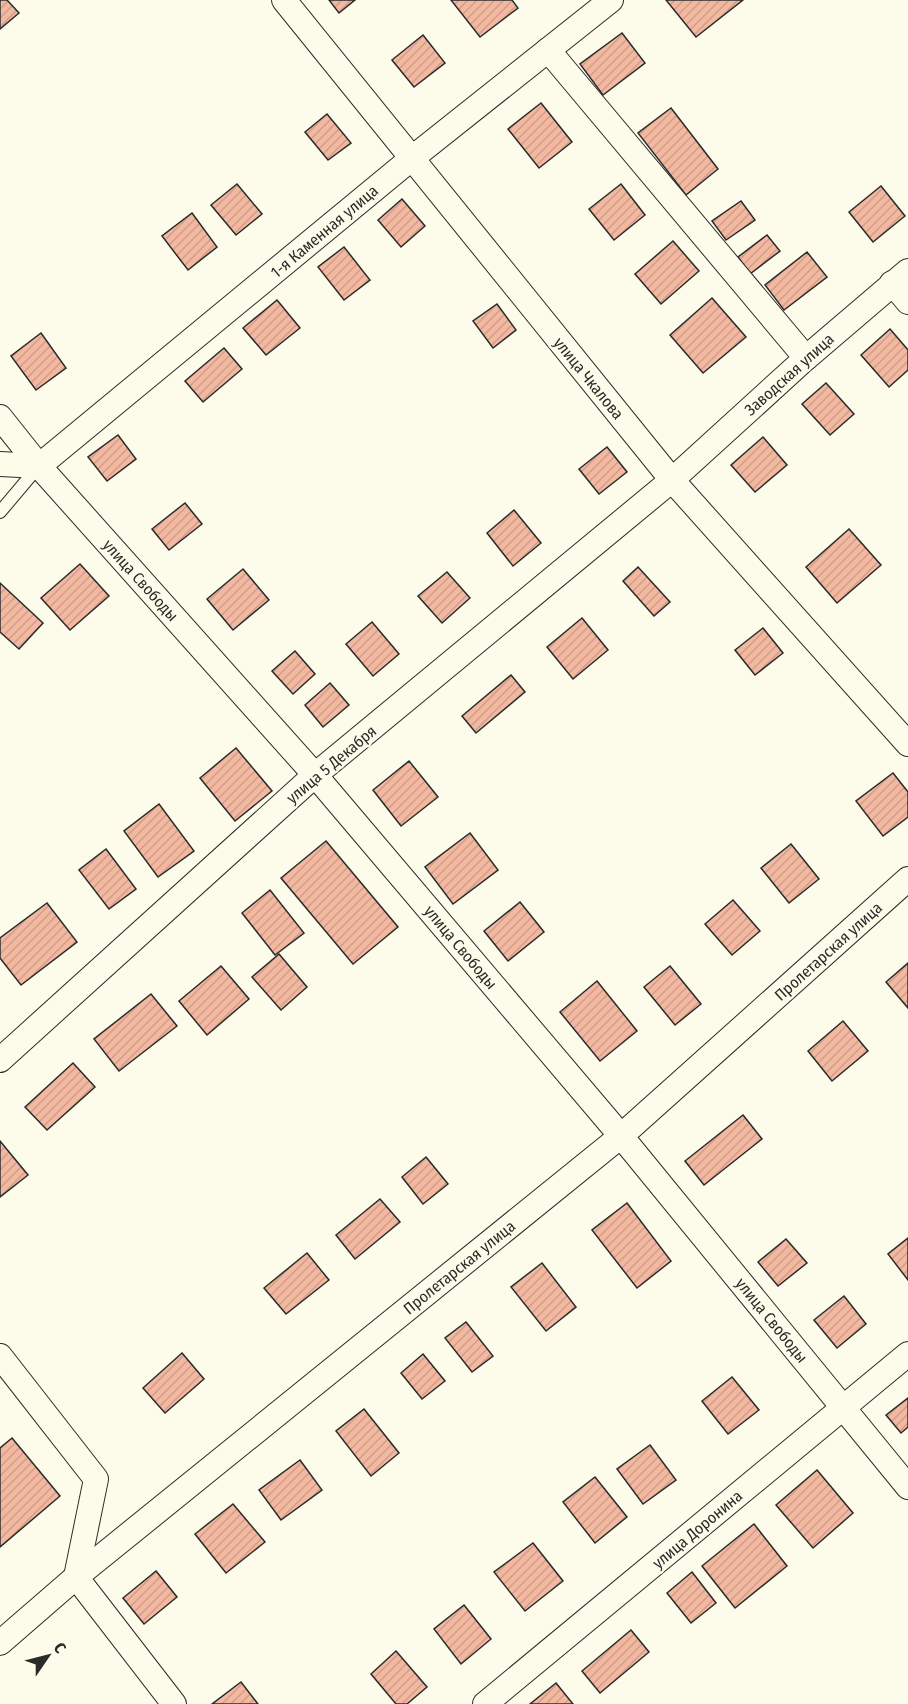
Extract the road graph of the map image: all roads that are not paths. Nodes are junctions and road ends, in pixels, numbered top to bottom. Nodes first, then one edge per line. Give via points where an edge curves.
1 (284, 0) edge
2 (611, 0) edge
3 (548, 50) junction
4 (411, 159) junction
5 (900, 277) edge
6 (908, 302) edge
7 (806, 358) junction
8 (0, 417) edge
9 (0, 464) edge
10 (39, 466) junction
11 (672, 480) junction
12 (0, 512) edge
13 (908, 744) edge
14 (315, 775) junction
15 (908, 879) edge
16 (0, 1060) edge
17 (621, 1136) junction
18 (908, 1354) edge
19 (0, 1356) edge
20 (843, 1407) junction
21 (908, 1487) edge
22 (76, 1577) junction
23 (0, 1643) edge
24 (174, 1704) edge
25 (486, 1704) edge

1 - 4 street, улица Чкалова
2 - 3 street, 1-я Каменная улица
3 - 4 street, 1-я Каменная улица
3 - 7 street
4 - 10 street, 1-я Каменная улица
4 - 11 street, улица Чкалова
5 - 6 street
5 - 7 street, Заводская улица
7 - 11 street, Заводская улица
8 - 10 street, улица Свободы
9 - 10 street
10 - 12 lane
10 - 14 street, улица Свободы
11 - 13 street, улица Чкалова
11 - 14 street, улица 5 Декабря
14 - 16 street, улица 5 Декабря
14 - 17 street, улица Свободы
15 - 17 street, Пролетарская улица
17 - 20 street, улица Свободы
17 - 22 street, Пролетарская улица
18 - 20 street, улица Доронина
19 - 22 street via 96,1479
20 - 21 street, улица Свободы
20 - 25 street, улица Доронина
22 - 23 street, Пролетарская улица
22 - 24 street

